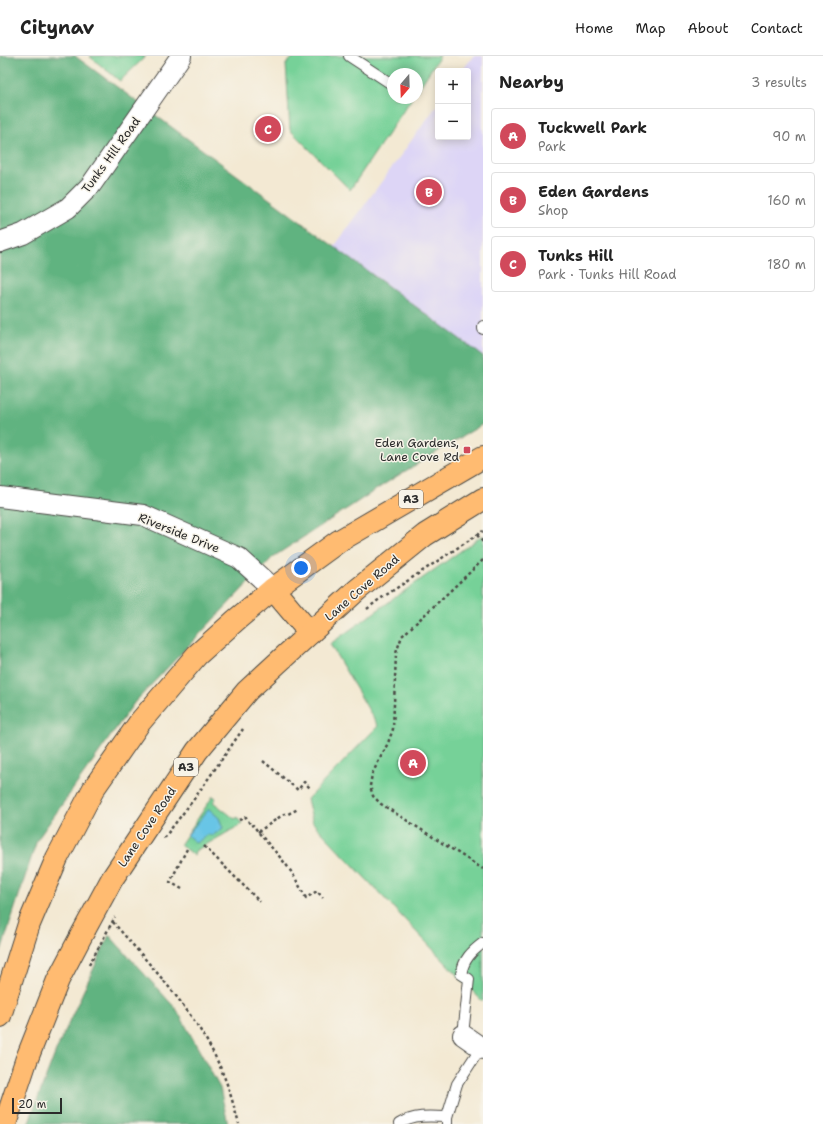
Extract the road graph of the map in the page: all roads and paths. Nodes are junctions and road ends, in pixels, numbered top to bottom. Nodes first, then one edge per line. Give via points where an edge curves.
1 (181, 56) edge
2 (350, 56) edge
3 (387, 81) edge
4 (0, 242) edge
5 (483, 457) edge
6 (0, 497) edge
7 (483, 499) edge
8 (483, 531) edge
9 (477, 535) junction
10 (483, 542) edge
11 (483, 560) edge
12 (273, 588) junction
13 (366, 610) dead end
14 (310, 633) junction
15 (245, 725) dead end
16 (263, 761) dead end
17 (311, 789) dead end
18 (298, 809) dead end
19 (239, 820) dead end
20 (258, 832) junction
21 (162, 841) dead end
22 (204, 846) dead end
23 (187, 849) dead end
24 (483, 868) edge
25 (182, 889) dead end
26 (322, 898) dead end
27 (260, 902) dead end
28 (116, 915) dead end
29 (113, 922) junction
30 (483, 943) edge
31 (88, 968) dead end
32 (0, 1016) edge
33 (463, 1035) joint
34 (482, 1048) edge
35 (447, 1121) edge
36 (5, 1124) edge
37 (239, 1124) edge
38 (399, 1124) edge

1 - 4 street, Tunks Hill Road via 91,185 68,208 23,234
2 - 3 lane
5 - 12 highway, A3 via 339,541
6 - 12 street, Riverside Drive via 143,515 239,558
7 - 14 highway, Lane Cove Road / A3 via 425,535 357,590
8 - 9 path
9 - 10 path
9 - 13 path
11 - 24 path via 402,636 396,653 393,729 372,774 370,786 373,796 381,804
12 - 14 highway
12 - 32 highway, A3 via 197,655 140,722 94,788 44,887
14 - 36 highway, Lane Cove Road / A3 via 247,691 197,751 112,879 58,980 26,1061
15 - 21 path
16 - 17 path via 298,790 304,782
18 - 20 path via 284,814
19 - 20 path via 246,817
20 - 26 path via 292,872 306,898 317,891
22 - 27 path
23 - 25 path via 170,882
28 - 29 path
29 - 31 path
29 - 37 path via 185,1008 207,1041 224,1074
30 - 33 lane via 464,962 461,974 469,979
33 - 34 street
34 - 35 lane via 457,1084
35 - 38 lane via 426,1116 407,1119

